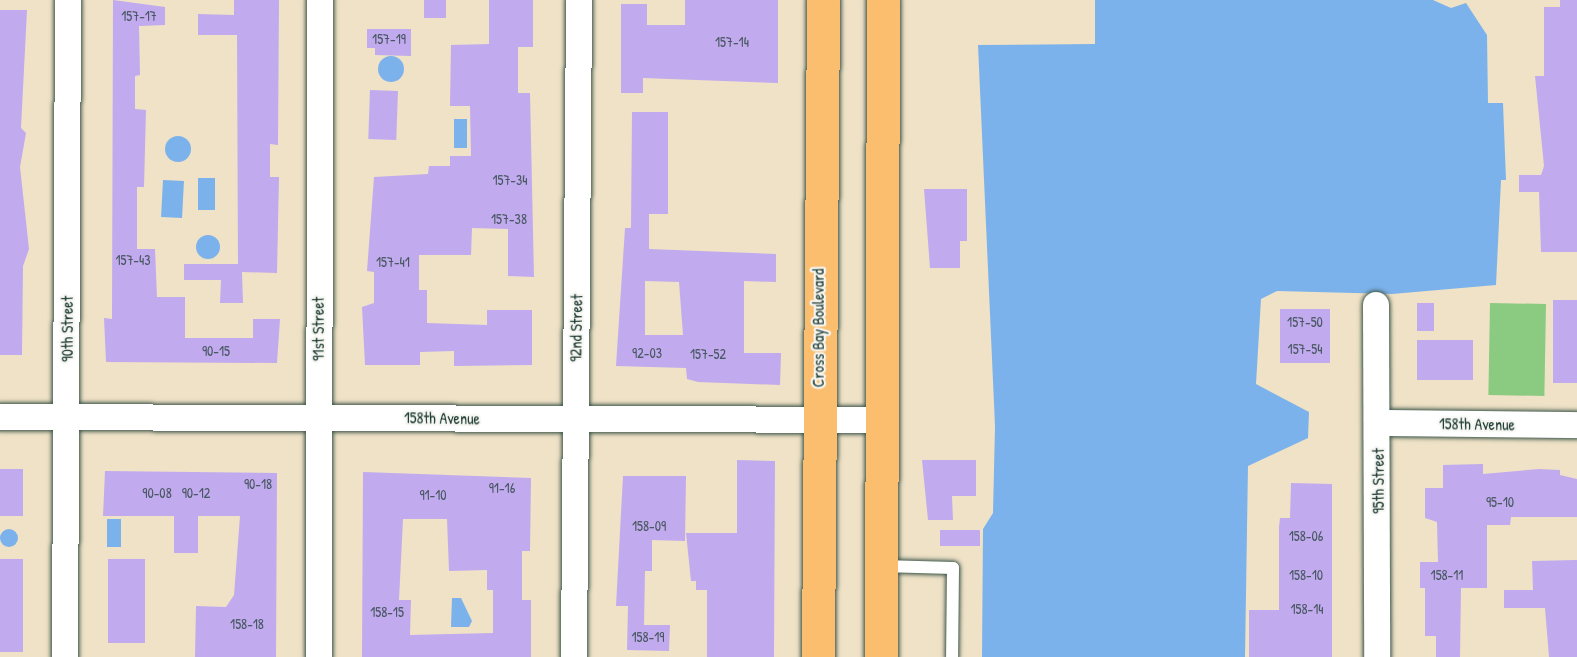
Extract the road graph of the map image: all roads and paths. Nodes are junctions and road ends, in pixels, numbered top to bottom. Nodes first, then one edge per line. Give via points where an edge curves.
1 (68, 0) edge
2 (320, 0) edge
3 (579, 0) edge
4 (823, 0) edge
5 (883, 0) edge
6 (1376, 305) dead end
7 (0, 417) edge
8 (66, 417) junction
9 (321, 417) junction
10 (818, 419) junction
11 (575, 420) junction
12 (884, 420) junction
13 (1378, 423) junction
14 (1577, 425) edge
15 (882, 566) junction
16 (65, 657) edge
17 (319, 657) edge
18 (574, 657) edge
19 (818, 657) edge
20 (881, 657) edge
21 (952, 657) edge
22 (1377, 657) edge

1 - 8 street, 90th Street
2 - 9 street, 91st Street
3 - 11 street, 92nd Street
4 - 10 main road, Cross Bay Boulevard
5 - 12 main road
6 - 13 street, 95th Street
7 - 8 street, 158th Avenue
8 - 9 street, 158th Avenue
8 - 16 street, 90th Street
9 - 11 street, 158th Avenue
9 - 17 street, 91st Street
10 - 11 street, 158th Avenue
10 - 12 street, 158th Avenue
10 - 19 main road, Cross Bay Boulevard
11 - 18 street, 92nd Street
12 - 15 main road
13 - 14 street, 158th Avenue
13 - 22 street, 95th Street
15 - 20 main road
15 - 21 lane via 953,568

